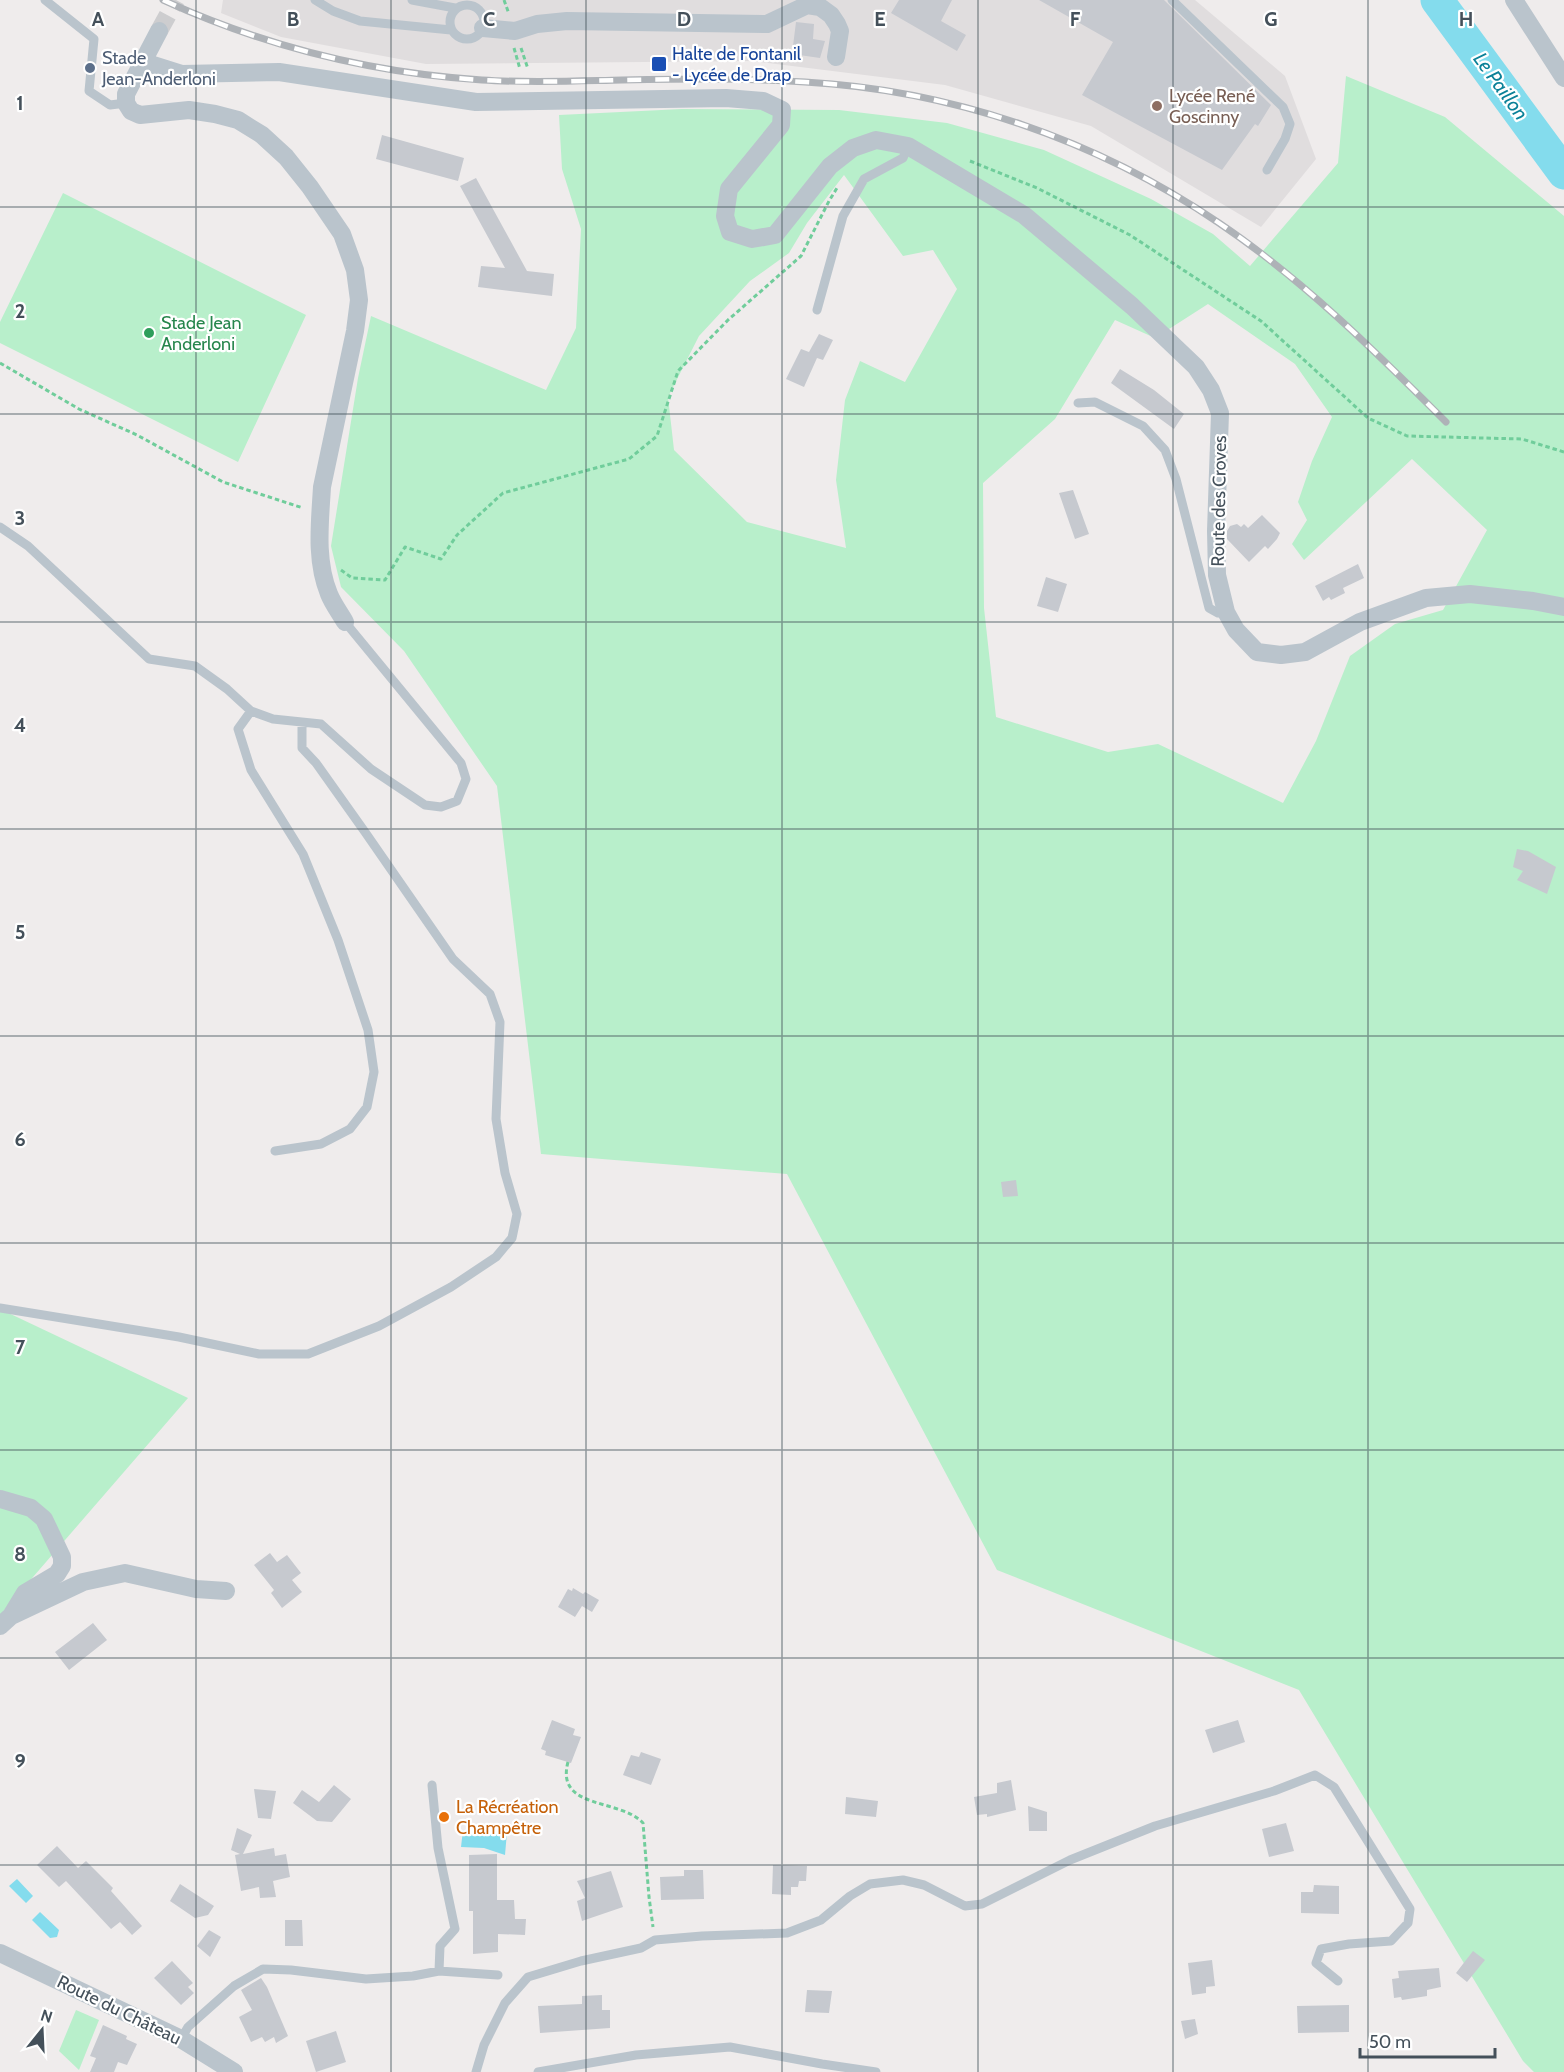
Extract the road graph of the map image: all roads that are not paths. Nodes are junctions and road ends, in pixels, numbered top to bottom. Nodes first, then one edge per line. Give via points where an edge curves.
1 (45, 0) edge
2 (315, 0) edge
3 (412, 0) edge
4 (1172, 0) edge
5 (1514, 0) edge
6 (455, 8) junction
7 (483, 28) junction
8 (451, 30) junction
9 (159, 31) tunnel mouth
10 (836, 57) dead end
11 (144, 62) junction
12 (1564, 78) edge
13 (126, 103) junction
14 (908, 146) junction
15 (1267, 170) dead end
16 (817, 310) dead end
17 (1078, 403) dead end
18 (0, 527) edge
19 (1564, 607) edge
20 (1226, 612) junction
21 (345, 622) joint
22 (251, 711) junction
23 (302, 723) junction
24 (275, 1151) dead end
25 (0, 1308) edge
26 (0, 1499) edge
27 (226, 1591) dead end
28 (6, 1621) edge
29 (432, 1785) dead end
30 (0, 1953) edge
31 (439, 1971) junction
32 (498, 1975) dead end
33 (1338, 1981) dead end
34 (181, 2039) junction
35 (234, 2072) edge
36 (476, 2072) edge
37 (538, 2072) edge
38 (876, 2072) edge

1 - 13 lane via 94,39 89,92 110,105
2 - 8 lane via 360,21
3 - 6 lane
4 - 15 lane via 1284,107 1290,124
5 - 12 street
6 - 7 lane via 466,4 477,8 484,17
6 - 8 lane via 449,18
7 - 8 lane via 476,37 465,39
7 - 10 street via 515,31 567,21 767,24 807,4 820,7 837,24 840,31
9 - 11 street
11 - 13 street via 126,94
11 - 14 street, Route des Croves via 182,74 279,72 476,102 726,98 763,101 782,110 781,125 729,189 724,216 730,232 752,239 775,235 831,166 852,148 876,140
13 - 21 street via 140,115 189,110 238,120 285,157 342,234 355,270 359,300 322,487 320,555 329,594
14 - 16 lane via 903,158 864,179 843,216
14 - 20 street, Route des Croves via 1024,215 1132,306 1196,367 1220,413 1217,575
17 - 20 lane via 1095,402 1143,426 1165,450 1209,608
18 - 22 lane via 28,546 149,659 195,666
19 - 20 street, Route des Croves via 1470,594 1426,598 1360,622 1305,652 1281,655 1257,652 1236,630
21 - 23 lane via 461,763 466,779 462,791 457,801 441,807 425,805 371,769 321,724
22 - 23 lane
22 - 24 lane via 238,729 251,770 303,854 338,940 368,1030 374,1072 367,1107 350,1129 321,1144
23 - 25 lane via 302,748 453,959 490,994 501,1022 496,1119 517,1214 512,1238 496,1257 451,1287 379,1326 308,1353 259,1354
26 - 28 street via 31,1508 44,1519 62,1557 57,1574 25,1593
27 - 28 street via 196,1589 125,1574 83,1582
29 - 31 lane via 438,1848 455,1929 440,1946
30 - 34 street, Route du Château
31 - 32 lane
31 - 34 lane via 366,1979 263,1969 234,1986
33 - 36 lane via 1316,1963 1322,1949 1391,1941 1408,1923 1410,1909 1334,1787 1315,1776 1155,1826 1071,1860 982,1904 965,1906 924,1885 903,1880 870,1884 821,1920 787,1934 655,1940 641,1948 528,1977 505,2003 484,2045
34 - 35 street, Route du Château
37 - 38 lane via 636,2055 730,2047

